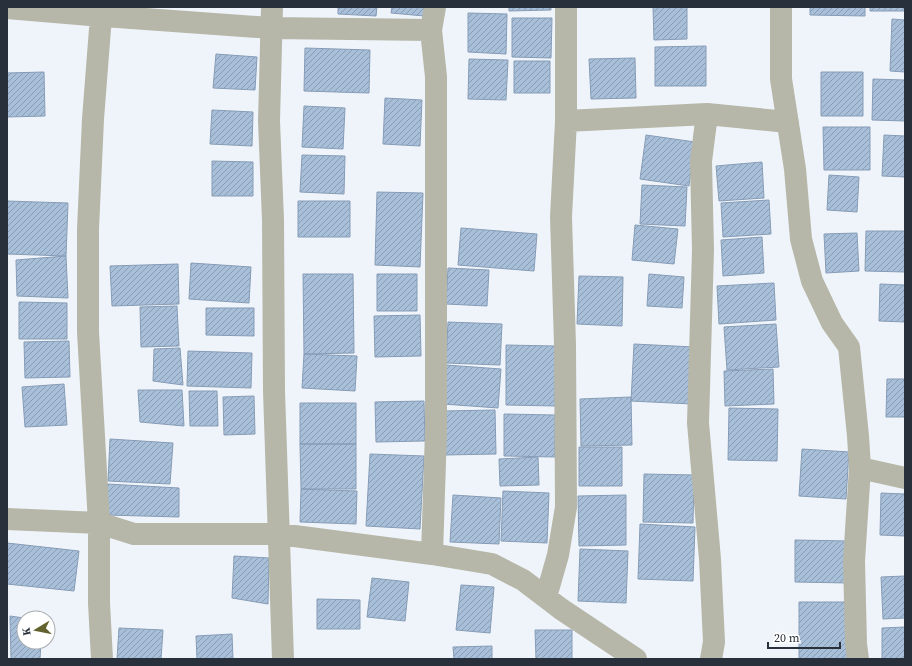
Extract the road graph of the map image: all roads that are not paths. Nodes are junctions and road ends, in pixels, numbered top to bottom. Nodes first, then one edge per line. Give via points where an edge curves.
1 (434, 7) edge
2 (566, 7) edge
3 (781, 7) edge
4 (7, 8) edge
5 (101, 16) junction
6 (271, 18) edge
7 (431, 30) junction
8 (707, 114) junction
9 (566, 121) junction
10 (788, 122) junction
11 (860, 468) junction
12 (905, 478) edge
13 (7, 519) edge
14 (99, 523) junction
15 (278, 534) junction
16 (432, 554) junction
17 (546, 597) junction
18 (102, 659) edge
19 (283, 659) edge
20 (636, 659) edge
21 (711, 659) edge
22 (858, 659) edge

1 - 7 street
2 - 9 street
3 - 10 street via 781,79
4 - 5 street
5 - 6 street
5 - 14 street via 88,229 88,332
6 - 7 street
6 - 15 street via 269,121
7 - 16 street via 436,77 436,431
8 - 9 street
8 - 10 street
8 - 21 street via 701,161 703,250 698,423 710,559 714,642
9 - 17 street via 561,217 566,507 558,555
10 - 11 street via 801,239 812,281 832,323 849,347
11 - 12 street
11 - 22 street via 854,561
13 - 14 street
14 - 15 street via 134,534
14 - 18 street
15 - 16 street
15 - 19 street
16 - 17 street via 492,564 523,580
17 - 20 street

